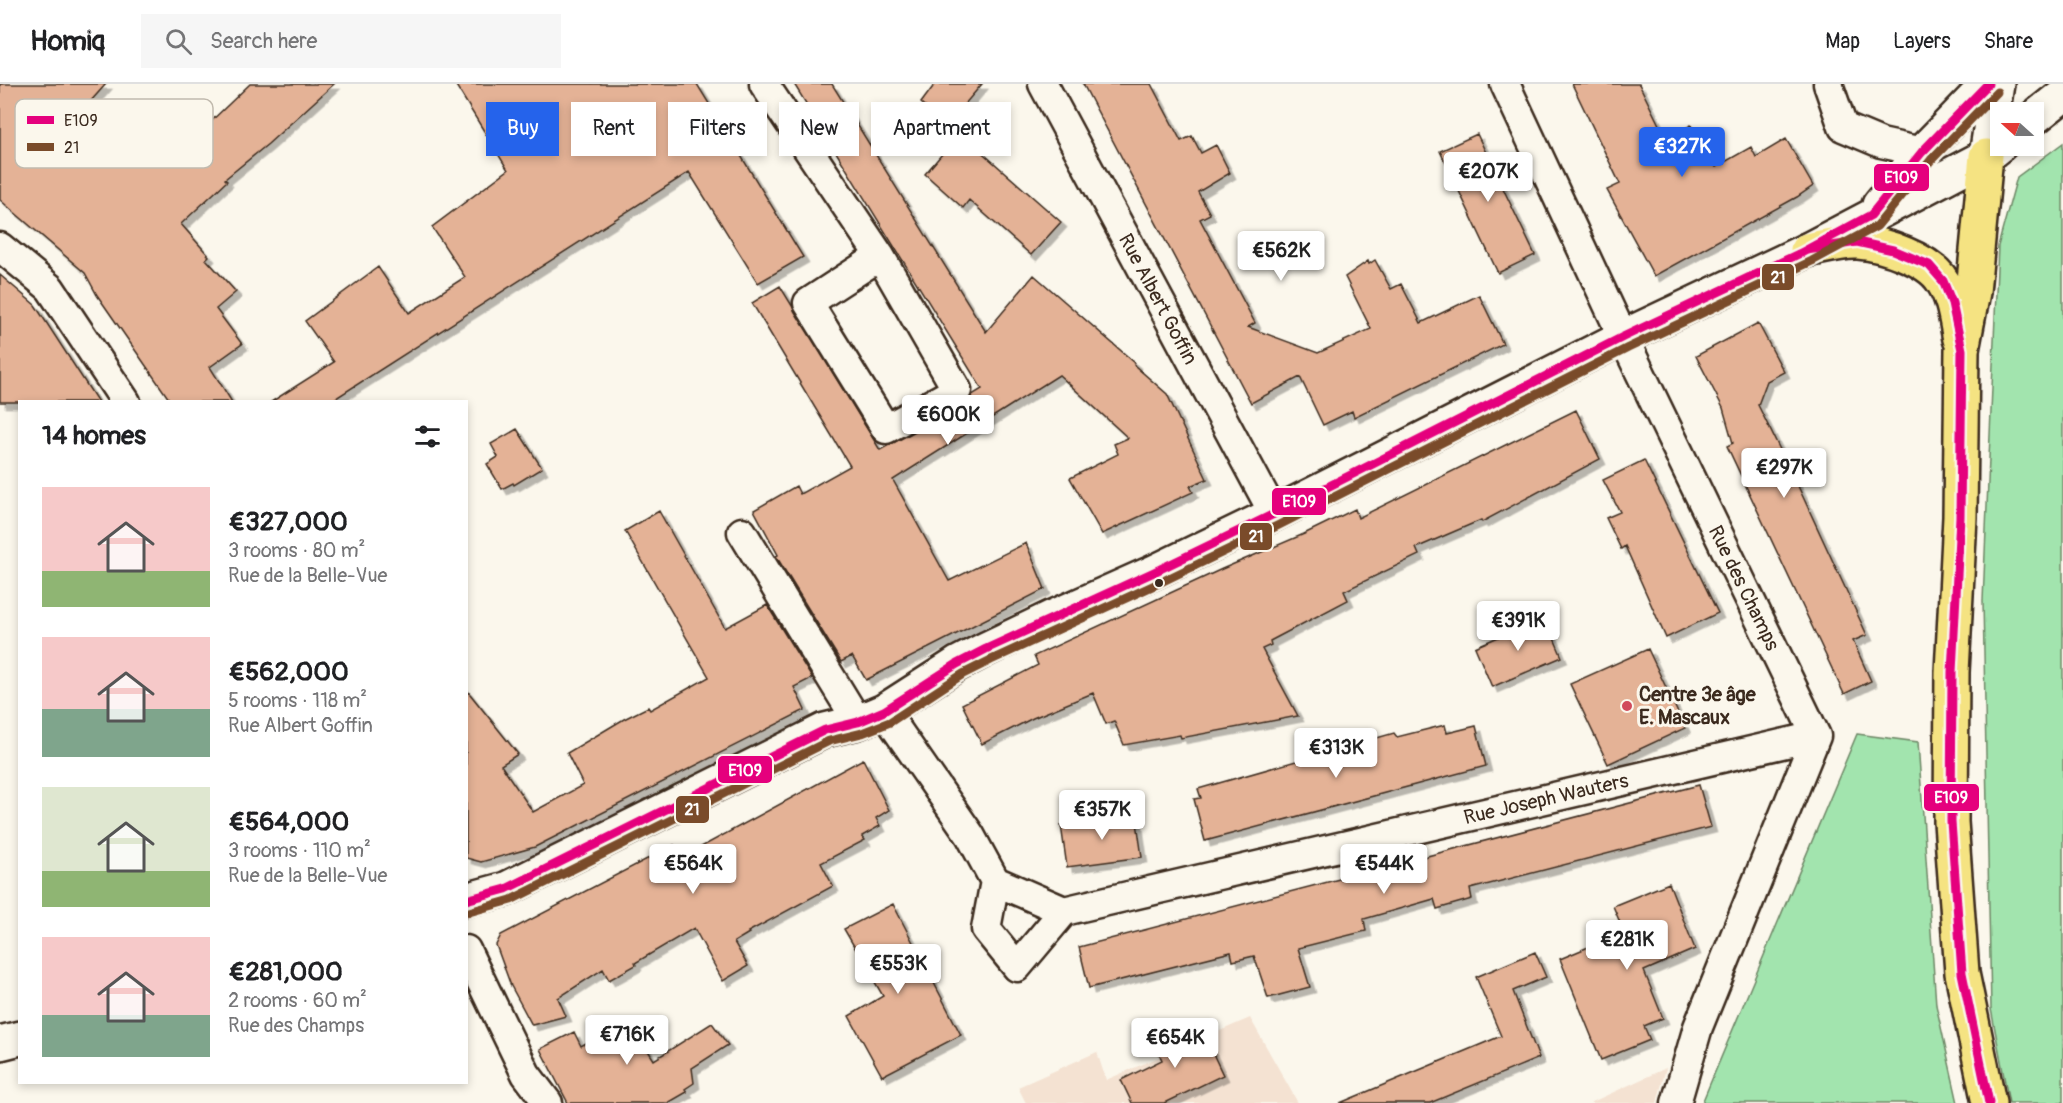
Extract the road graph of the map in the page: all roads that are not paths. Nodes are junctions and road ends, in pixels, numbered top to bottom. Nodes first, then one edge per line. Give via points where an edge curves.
1 (764, 84) edge
2 (1043, 84) edge
3 (1505, 84) edge
4 (1988, 84) edge
5 (1997, 84) edge
6 (1830, 91) edge
7 (2063, 94) edge
8 (1996, 102) edge
9 (2044, 110) edge
10 (1923, 152) junction
11 (1990, 152) edge
12 (1993, 156) edge
13 (1871, 215) junction
14 (0, 247) edge
15 (1808, 250) junction
16 (880, 255) junction
17 (1623, 337) junction
18 (1962, 350) junction
19 (125, 400) edge
20 (1274, 514) junction
21 (742, 532) dead end
22 (871, 717) junction
23 (1816, 736) junction
24 (995, 880) junction
25 (468, 899) edge
26 (1064, 911) junction
27 (468, 954) edge
28 (18, 1038) edge
29 (0, 1043) edge
30 (548, 1103) edge
31 (1676, 1103) edge
32 (1989, 1103) edge

1 - 16 street
2 - 20 street, Rue Albert Goffin
3 - 17 street, Rue des Champs
4 - 10 street
5 - 8 street
6 - 10 street via 1843,127 1881,143
7 - 9 street
10 - 13 street
11 - 13 street
12 - 18 highway
13 - 15 street
14 - 19 street via 50,288
15 - 17 street
15 - 18 highway via 1857,242 1893,250 1929,265 1943,281 1952,303
16 - 16 street via 957,390 886,429 808,303
17 - 20 street
17 - 23 street, Rue des Champs
18 - 32 highway via 1951,822 1962,974
20 - 22 street via 957,664
21 - 22 street
22 - 24 street via 970,835
22 - 25 street via 825,730 506,889
23 - 26 street, Rue Joseph Wauters
23 - 31 street via 1698,1027
24 - 26 street
24 - 26 street via 986,929 1017,967
27 - 30 street via 526,1074
28 - 29 street

